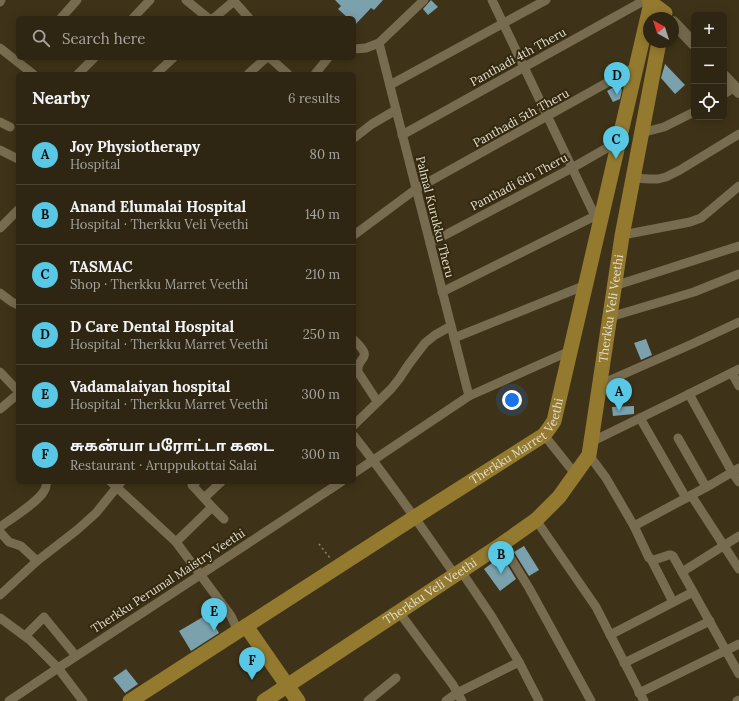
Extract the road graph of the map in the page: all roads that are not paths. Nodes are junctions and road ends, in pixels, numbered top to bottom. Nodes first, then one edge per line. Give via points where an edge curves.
1 (77, 0) edge
2 (150, 0) edge
3 (186, 0) edge
4 (233, 0) edge
5 (424, 0) edge
6 (492, 0) edge
7 (546, 0) edge
8 (660, 9) edge
9 (63, 16) edge
10 (135, 16) edge
11 (206, 16) edge
12 (216, 16) edge
13 (247, 16) edge
14 (503, 24) junction
15 (691, 41) edge
16 (378, 43) junction
17 (0, 48) edge
18 (658, 48) edge
19 (356, 49) edge
20 (16, 58) edge
21 (92, 60) edge
22 (171, 60) edge
23 (264, 60) edge
24 (272, 60) edge
25 (326, 60) edge
26 (21, 61) edge
27 (637, 66) junction
28 (524, 67) junction
29 (31, 72) edge
30 (80, 72) edge
31 (158, 72) edge
32 (250, 72) edge
33 (286, 72) edge
34 (317, 72) edge
35 (727, 79) edge
36 (390, 85) junction
37 (737, 90) edge
38 (727, 93) edge
39 (396, 110) junction
40 (691, 114) edge
41 (548, 117) junction
42 (0, 122) edge
43 (10, 127) dead end
44 (642, 133) junction
45 (739, 134) edge
46 (402, 135) junction
47 (356, 136) edge
48 (619, 141) junction
49 (0, 150) edge
50 (16, 158) edge
51 (572, 168) junction
52 (633, 178) junction
53 (739, 186) edge
54 (416, 189) junction
55 (16, 212) edge
56 (598, 217) junction
57 (0, 228) edge
58 (356, 234) edge
59 (622, 236) junction
60 (430, 243) junction
61 (739, 246) edge
62 (739, 274) edge
63 (586, 285) junction
64 (614, 286) junction
65 (442, 292) junction
66 (0, 293) edge
67 (16, 304) edge
68 (610, 317) junction
69 (739, 322) edge
70 (451, 326) junction
71 (454, 338) junction
72 (356, 342) edge
73 (570, 351) junction
74 (736, 371) edge
75 (0, 372) edge
76 (16, 379) edge
77 (11, 383) junction
78 (599, 385) junction
79 (739, 386) edge
80 (16, 388) edge
81 (689, 394) junction
82 (16, 396) edge
83 (469, 396) junction
84 (377, 401) junction
85 (0, 409) edge
86 (640, 418) junction
87 (356, 423) edge
88 (544, 435) junction
89 (678, 438) dead end
90 (356, 439) edge
91 (590, 448) junction
92 (373, 460) junction
93 (736, 470) edge
94 (356, 472) edge
95 (576, 475) junction
96 (739, 482) edge
97 (46, 484) edge
98 (116, 484) edge
99 (193, 484) edge
100 (219, 484) edge
101 (337, 484) edge
102 (706, 487) junction
103 (689, 497) junction
104 (204, 498) junction
105 (212, 507) junction
106 (415, 517) junction
107 (224, 519) dead end
108 (536, 520) junction
109 (634, 526) junction
110 (0, 527) edge
111 (0, 532) edge
112 (739, 536) edge
113 (176, 542) junction
114 (502, 544) junction
115 (724, 545) junction
116 (651, 559) junction
117 (37, 561) junction
118 (739, 568) edge
119 (682, 572) junction
120 (458, 573) junction
121 (200, 575) junction
122 (693, 592) junction
123 (0, 595) edge
124 (672, 602) junction
125 (399, 612) junction
126 (0, 618) edge
127 (710, 621) junction
128 (242, 629) junction
129 (610, 635) junction
130 (25, 636) junction
131 (739, 644) edge
132 (726, 651) junction
133 (76, 656) junction
134 (519, 662) junction
135 (624, 663) junction
136 (58, 668) junction
137 (739, 674) edge
138 (396, 678) dead end
139 (284, 693) edge
140 (460, 697) edge
141 (642, 697) edge
142 (10, 701) edge
143 (83, 701) edge
144 (130, 701) edge
145 (264, 701) edge
146 (298, 701) edge
147 (368, 701) edge
148 (446, 701) edge
149 (539, 701) edge
150 (591, 701) edge

1 - 9 street
2 - 10 street
3 - 11 street
4 - 12 street
4 - 13 street
5 - 16 street
6 - 14 street
7 - 14 street
8 - 15 street
8 - 27 main road, Therkku Marret Veethi
8 - 28 street, Panthadi 4th Theru
14 - 28 street
14 - 36 street
16 - 19 street
16 - 36 street, Palmal Kurukku Theru
17 - 20 street
18 - 44 main road, Therkku Veli Veethi
21 - 30 street
22 - 31 street
23 - 32 street
24 - 33 street
25 - 34 street
26 - 29 street
27 - 41 street, Panthadi 5th Theru
27 - 48 main road, Therkku Marret Veethi
28 - 41 street
28 - 46 street, Panthadi 4th Theru
35 - 37 street
36 - 39 street, Palmal Kurukku Theru
37 - 38 street
39 - 46 street, Palmal Kurukku Theru
39 - 47 street
40 - 44 street via 664,127
41 - 51 street
41 - 54 street, Panthadi 5th Theru
42 - 43 street
44 - 52 main road, Therkku Veli Veethi
45 - 52 street via 666,177
46 - 54 street, Palmal Kurukku Theru
48 - 51 street, Panthadi 6th Theru
48 - 56 main road, Therkku Marret Veethi
49 - 50 street
51 - 56 street
51 - 60 street, Panthadi 6th Theru
52 - 59 main road, Therkku Veli Veethi
53 - 59 street via 701,218
54 - 58 street, Panthadi 5th Theru
54 - 60 street, Palmal Kurukku Theru
55 - 57 street
56 - 63 main road, Therkku Marret Veethi
56 - 65 street
59 - 64 main road, Therkku Veli Veethi
60 - 65 street, Palmal Kurukku Theru
61 - 64 street
62 - 68 street via 694,292
63 - 71 street
63 - 73 main road, Therkku Marret Veethi
64 - 68 main road, Therkku Veli Veethi
65 - 70 street, Palmal Kurukku Theru
66 - 67 street
68 - 78 main road, Therkku Veli Veethi
69 - 78 street
70 - 71 street, Palmal Kurukku Theru
70 - 84 street via 425,343 395,384
71 - 83 street, Palmal Kurukku Theru
72 - 84 street via 365,353 358,372
73 - 83 street
73 - 88 main road, Therkku Marret Veethi via 554,421
74 - 79 street
74 - 81 street
75 - 77 street
76 - 77 street
77 - 80 street
78 - 91 main road, Therkku Veli Veethi
81 - 86 street
81 - 93 street
82 - 85 street
83 - 92 street
84 - 87 street
86 - 91 street
86 - 103 street
88 - 95 street
88 - 106 main road, Therkku Marret Veethi
89 - 102 street
90 - 92 street
91 - 95 main road, Therkku Veli Veethi
91 - 109 street
92 - 94 street
92 - 106 street
93 - 96 street
93 - 102 street
95 - 108 main road, Therkku Veli Veethi
97 - 110 street via 44,492 36,500
98 - 113 street
98 - 117 street via 96,513
99 - 104 street
100 - 104 street
101 - 121 street, Therkku Perumal Maistry Veethi
102 - 103 street
103 - 109 street
103 - 115 street
104 - 105 street
105 - 107 street
105 - 113 street
106 - 120 street
106 - 128 main road, Therkku Marret Veethi
108 - 114 main road, Therkku Veli Veethi
108 - 129 street via 596,607
109 - 116 street
111 - 117 street via 9,542 21,546
112 - 115 street
113 - 121 street
114 - 120 main road, Therkku Veli Veethi
114 - 150 street
115 - 118 street
115 - 119 street
116 - 119 street via 671,555
116 - 124 street
117 - 123 street
119 - 122 street
120 - 125 main road, Therkku Veli Veethi
120 - 134 street via 492,617
121 - 128 street
121 - 133 street, Therkku Perumal Maistry Veethi
122 - 124 street
122 - 127 street
124 - 129 street
125 - 139 main road, Therkku Veli Veethi
125 - 140 street
126 - 130 street
127 - 132 street
127 - 135 street
128 - 139 main road
128 - 144 main road, Therkku Marret Veethi
129 - 135 street
130 - 133 street via 44,617
130 - 136 street
131 - 132 street
132 - 137 street
132 - 141 street
133 - 136 street, Therkku Perumal Maistry Veethi
134 - 140 street
134 - 149 street
135 - 141 street
136 - 142 street, Therkku Perumal Maistry Veethi
136 - 143 street
138 - 147 street
139 - 145 main road, Therkku Veli Veethi
139 - 146 main road
140 - 148 street

